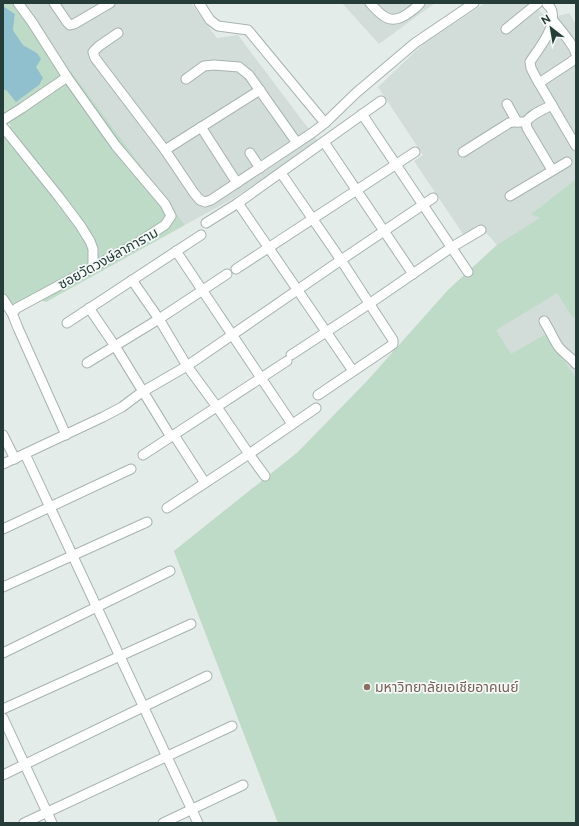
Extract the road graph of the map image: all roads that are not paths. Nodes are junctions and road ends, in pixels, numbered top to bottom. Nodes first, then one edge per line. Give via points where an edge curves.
1 (18, 3) edge
2 (54, 3) edge
3 (110, 3) edge
4 (199, 3) edge
5 (370, 3) edge
6 (420, 3) edge
7 (474, 3) edge
8 (545, 3) edge
9 (552, 19) junction
10 (506, 29) dead end
11 (118, 33) dead end
12 (67, 77) junction
13 (186, 79) dead end
14 (539, 83) junction
15 (260, 90) junction
16 (381, 101) dead end
17 (507, 104) dead end
18 (552, 105) junction
19 (362, 114) junction
20 (3, 120) edge
21 (521, 122) junction
22 (325, 123) junction
23 (3, 127) edge
24 (201, 127) junction
25 (324, 142) junction
26 (297, 143) junction
27 (576, 146) edge
28 (165, 150) junction
29 (415, 152) dead end
30 (463, 152) dead end
31 (250, 153) dead end
32 (567, 162) dead end
33 (396, 164) junction
34 (260, 168) junction
35 (552, 170) junction
36 (281, 172) junction
37 (237, 183) junction
38 (356, 190) junction
39 (510, 196) dead end
40 (433, 198) dead end
41 (238, 203) junction
42 (422, 205) junction
43 (312, 219) junction
44 (206, 222) dead end
45 (481, 230) dead end
46 (384, 231) junction
47 (201, 236) dead end
48 (269, 247) junction
49 (452, 247) junction
50 (176, 251) junction
51 (341, 260) junction
52 (93, 266) junction
53 (236, 268) dead end
54 (468, 272) dead end
55 (227, 274) dead end
56 (413, 274) junction
57 (132, 280) junction
58 (202, 290) junction
59 (297, 290) junction
60 (3, 299) edge
61 (369, 304) junction
62 (89, 308) junction
63 (12, 313) junction
64 (159, 319) junction
65 (544, 321) dead end
66 (67, 323) dead end
67 (326, 332) junction
68 (232, 335) junction
69 (114, 346) junction
70 (87, 363) dead end
71 (576, 364) edge
72 (187, 366) junction
73 (353, 372) junction
74 (261, 378) junction
75 (142, 392) junction
76 (318, 395) dead end
77 (217, 407) junction
78 (316, 408) dead end
79 (292, 424) junction
80 (66, 435) junction
81 (3, 436) edge
82 (172, 436) junction
83 (25, 454) junction
84 (249, 454) junction
85 (143, 455) dead end
86 (15, 459) junction
87 (3, 464) edge
88 (131, 469) dead end
89 (265, 476) dead end
90 (205, 483) junction
91 (50, 507) junction
92 (167, 508) dead end
93 (147, 522) dead end
94 (3, 529) edge
95 (72, 556) junction
96 (170, 572) dead end
97 (3, 587) edge
98 (96, 607) junction
99 (191, 624) dead end
100 (3, 652) edge
101 (120, 656) junction
102 (206, 676) dead end
103 (144, 707) junction
104 (3, 709) edge
105 (3, 718) edge
106 (232, 726) dead end
107 (167, 757) junction
108 (25, 765) junction
109 (3, 775) edge
110 (243, 785) dead end
111 (191, 810) junction
112 (47, 812) junction
113 (24, 823) edge
114 (52, 823) edge
115 (162, 823) edge
116 (198, 823) edge

1 - 12 street, ซอยวัดวงษ์ลาภาราม
2 - 3 street via 70,25
4 - 22 street via 210,20 218,26 248,30
5 - 6 street via 387,18 396,19 402,18
7 - 22 street via 415,43
8 - 9 street via 552,13
8 - 10 street
9 - 14 street via 551,28 530,62
9 - 14 street via 571,44 576,56
11 - 28 street via 93,52 95,58
12 - 20 street
12 - 52 street, ซอยวัดวงษ์ลาภาราม via 116,146 165,204 172,216 165,225 134,245
13 - 15 street via 204,66 239,67
14 - 18 street
15 - 24 street
15 - 26 street
16 - 19 street
17 - 21 street
18 - 21 street
18 - 27 street
19 - 25 street
19 - 33 street
21 - 30 street via 509,123
21 - 35 street
22 - 26 street
23 - 52 street via 80,224 93,249
24 - 28 street
24 - 37 street
25 - 36 street
25 - 38 street
26 - 34 street
28 - 37 street via 200,200 211,200
29 - 33 street
31 - 34 street
32 - 35 street
33 - 38 street
33 - 42 street
34 - 37 street
35 - 39 street
36 - 41 street
36 - 43 street
38 - 43 street
38 - 46 street
40 - 42 street
41 - 44 street
41 - 48 street
42 - 46 street
42 - 49 street
43 - 48 street
43 - 51 street
45 - 49 street
46 - 51 street
46 - 56 street
47 - 50 street
48 - 53 street
48 - 59 street
49 - 54 street
49 - 56 street
50 - 57 street
50 - 58 street
51 - 59 street
51 - 61 street
52 - 63 street, ซอยวัดวงษ์ลาภาราม
55 - 58 street
56 - 61 street
57 - 62 street
57 - 64 street
58 - 64 street
58 - 68 street
59 - 67 street
59 - 68 street
60 - 63 street
61 - 67 street
61 - 73 street via 393,340 393,344
62 - 66 street
62 - 69 street
63 - 80 street
64 - 69 street
64 - 72 street
65 - 71 street via 558,346
67 - 73 street
67 - 74 street
68 - 72 street
68 - 74 street
69 - 70 street
69 - 75 street
72 - 75 street
72 - 77 street
73 - 76 street
74 - 77 street
74 - 79 street
75 - 80 street via 122,407
75 - 82 street
77 - 82 street
77 - 84 street
78 - 79 street
79 - 84 street
80 - 83 street
81 - 86 street
82 - 85 street
82 - 90 street
83 - 86 street
83 - 91 street
84 - 89 street
84 - 90 street
86 - 87 street
88 - 91 street
90 - 92 street
91 - 94 street
91 - 95 street
93 - 95 street
95 - 97 street
95 - 98 street
96 - 98 street
98 - 100 street
98 - 101 street
99 - 101 street
101 - 103 street
101 - 104 street
102 - 103 street
103 - 107 street
103 - 108 street
105 - 108 street
106 - 107 street
107 - 111 street
107 - 112 street
108 - 109 street
108 - 112 street
110 - 111 street
111 - 115 street
111 - 116 street
112 - 113 street
112 - 114 street

